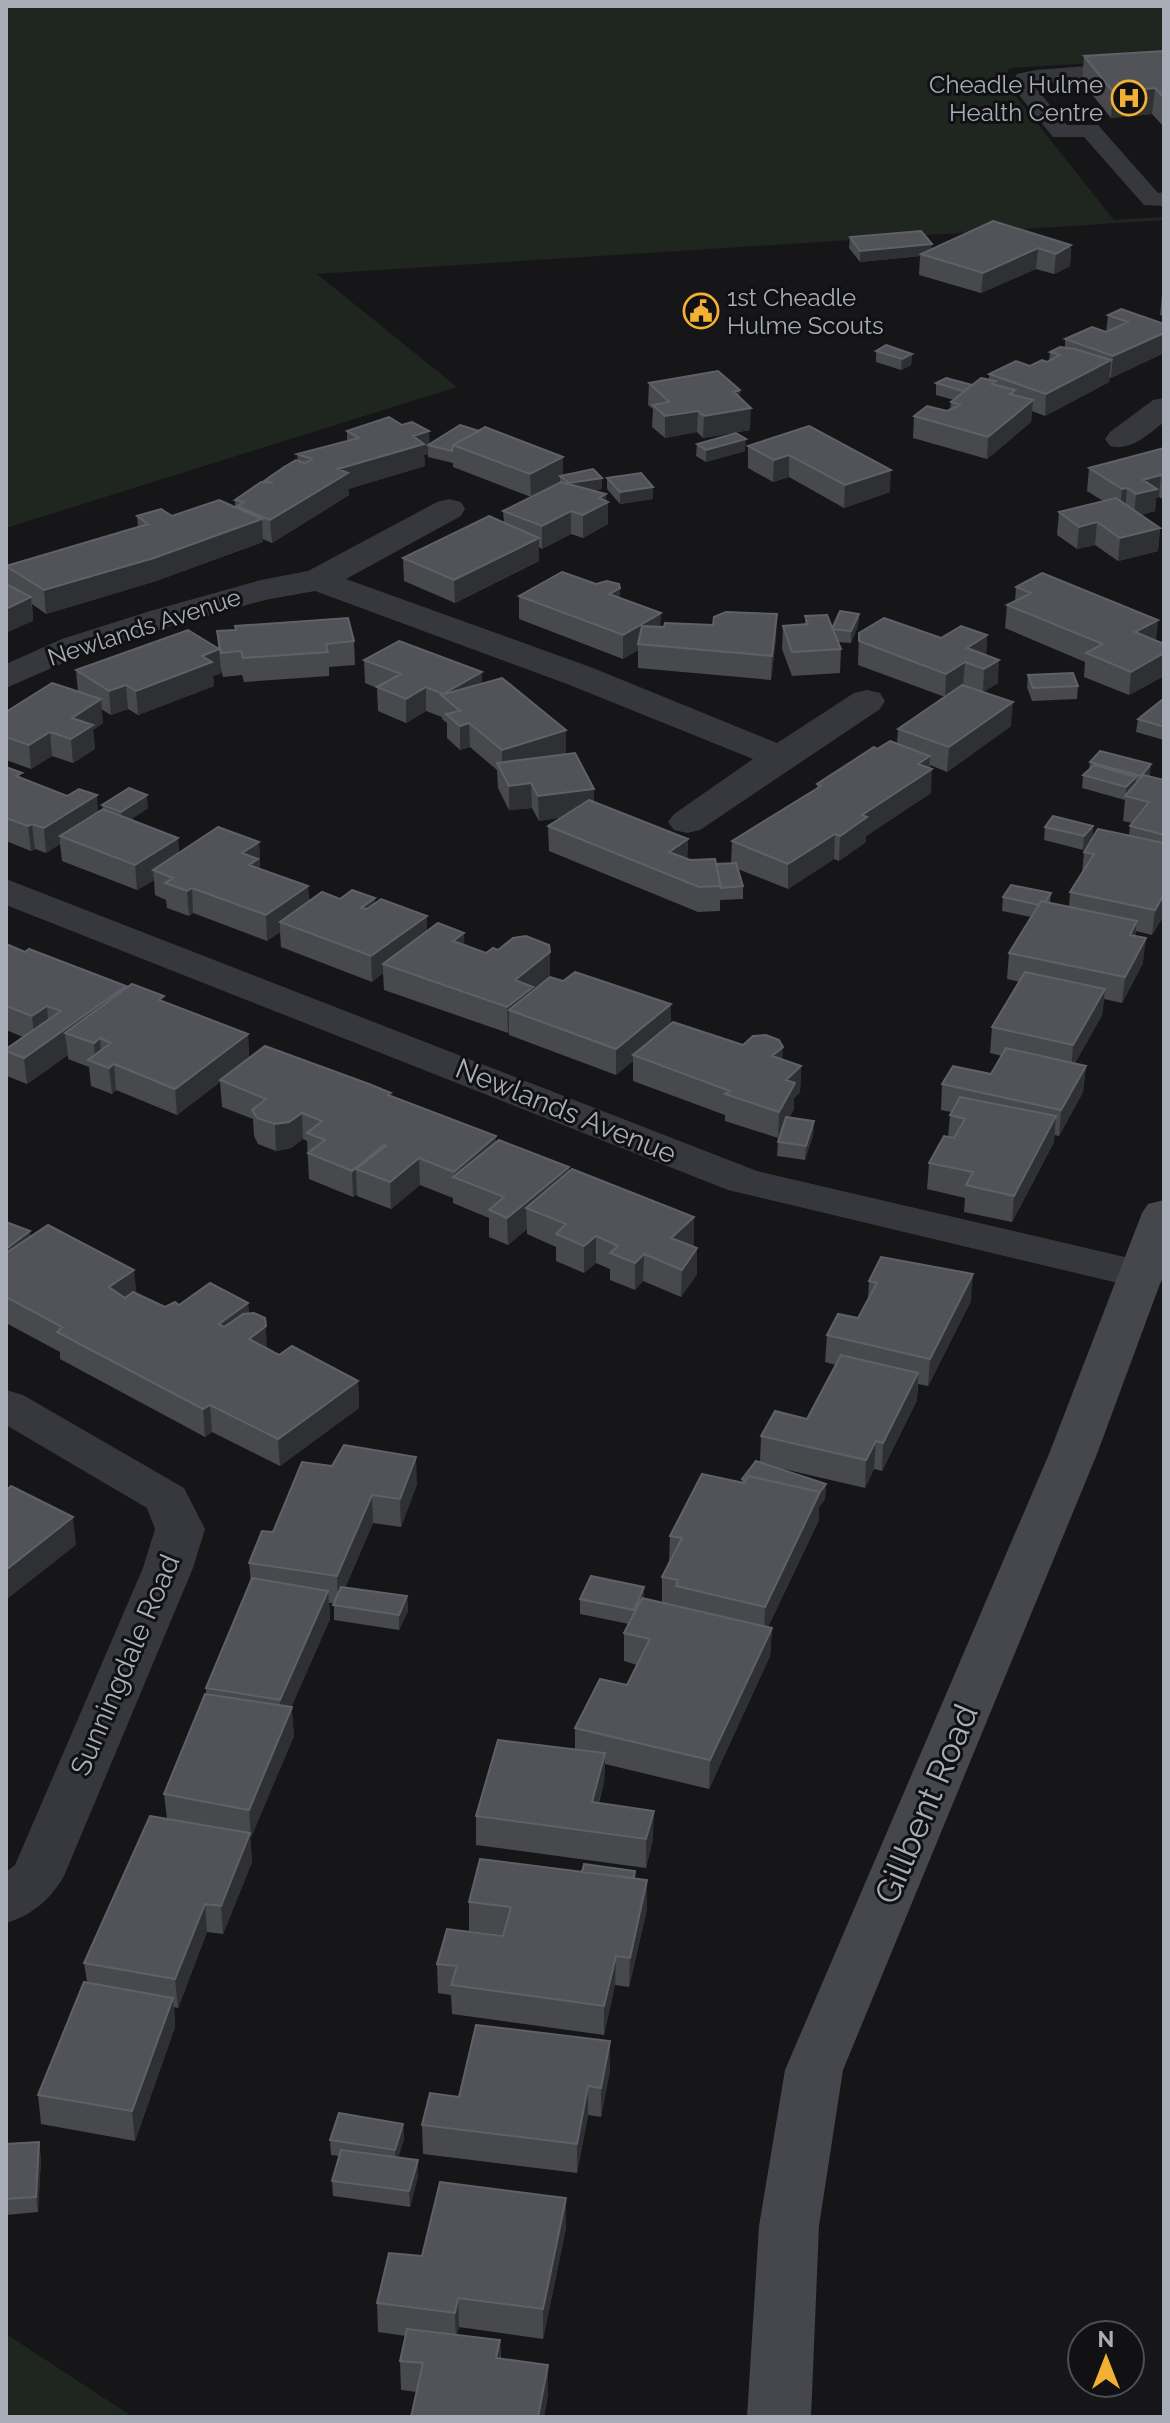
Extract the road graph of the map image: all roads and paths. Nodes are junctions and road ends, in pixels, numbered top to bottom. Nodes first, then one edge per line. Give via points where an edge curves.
1 (1164, 66) edge
2 (1164, 199) edge
3 (1164, 407) edge
4 (1121, 439) dead end
5 (449, 509) dead end
6 (318, 580) junction
7 (6, 677) edge
8 (867, 701) dead end
9 (780, 757) junction
10 (687, 822) dead end
11 (6, 891) edge
12 (1164, 1213) edge
13 (1143, 1275) junction
14 (6, 1405) edge
15 (6, 1903) edge
16 (779, 2417) edge

1 - 2 lane via 1036,76 1022,85 1061,132 1090,130 1152,200
3 - 4 street
5 - 6 street
6 - 7 street, Newlands Avenue via 162,618 74,646
6 - 9 street via 580,676
8 - 9 street
9 - 10 street
11 - 13 street, Newlands Avenue via 743,1181
12 - 13 street, Gillbent Road
13 - 16 street, Gillbent Road via 814,2070 789,2226
14 - 15 street, Sunningdale Road via 167,1499 180,1529 37,1876

